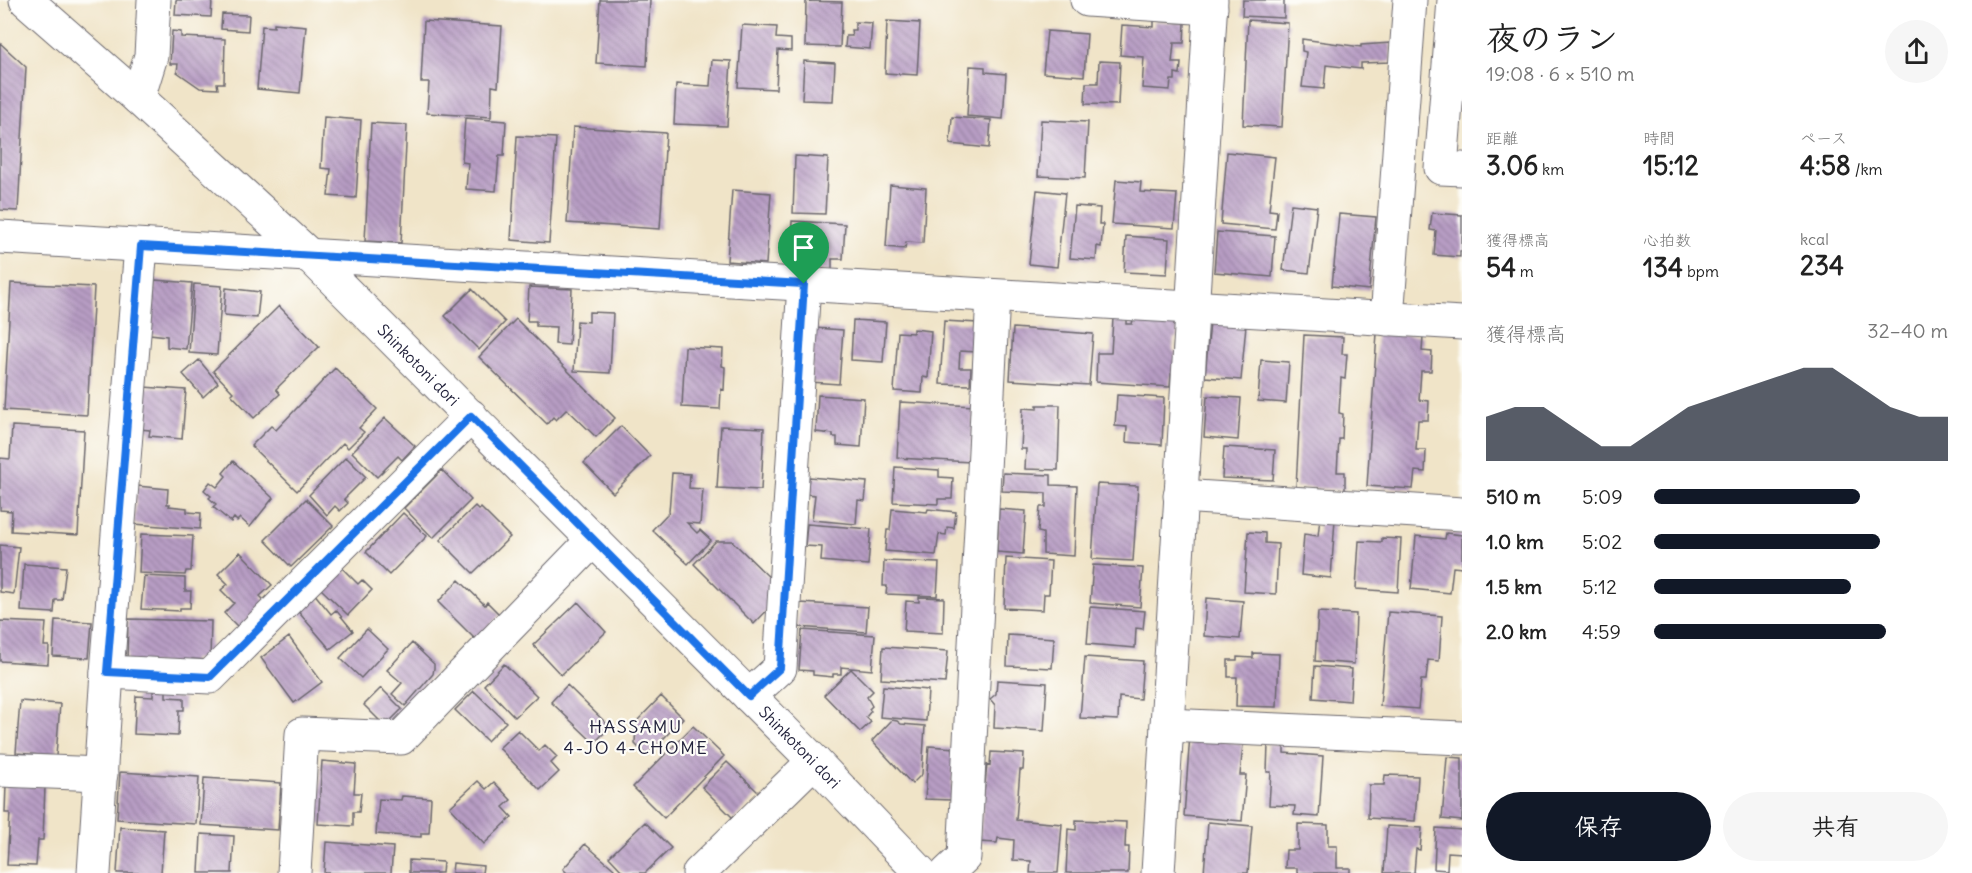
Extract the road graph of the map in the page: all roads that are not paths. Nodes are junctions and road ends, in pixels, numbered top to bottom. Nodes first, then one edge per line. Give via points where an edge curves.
1 (26, 0) edge
2 (154, 0) edge
3 (1087, 0) edge
4 (1410, 0) edge
5 (1454, 0) edge
6 (1211, 4) edge
7 (138, 98) junction
8 (1462, 169) edge
9 (0, 237) edge
10 (141, 246) junction
11 (310, 256) junction
12 (804, 284) junction
13 (993, 296) junction
14 (1192, 308) junction
15 (1387, 319) junction
16 (1462, 323) edge
17 (471, 416) junction
18 (1180, 496) junction
19 (1462, 514) edge
20 (594, 539) junction
21 (107, 672) junction
22 (749, 696) junction
23 (1167, 725) junction
24 (1462, 738) edge
25 (814, 761) junction
26 (0, 770) edge
27 (100, 774) junction
28 (94, 873) edge
29 (294, 873) edge
30 (699, 873) edge
31 (921, 873) edge
32 (947, 873) edge
33 (1158, 873) edge

1 - 7 street, Shinkotoni dori
2 - 7 street via 151,56
3 - 6 street
4 - 15 street
5 - 8 street via 1441,168
6 - 14 street
7 - 11 street, Shinkotoni dori
9 - 10 street
10 - 11 street
10 - 21 street
11 - 12 street
11 - 17 street, Shinkotoni dori
12 - 13 street
12 - 22 street via 780,668
13 - 14 street
13 - 32 street via 964,857
14 - 15 street
14 - 18 street
15 - 16 street
17 - 20 street, Shinkotoni dori
17 - 21 street via 210,677
18 - 19 street
18 - 23 street
20 - 22 street, Shinkotoni dori
20 - 29 street via 401,738 302,734
21 - 27 street
22 - 25 street, Shinkotoni dori
23 - 24 street
23 - 33 street
25 - 30 street
25 - 31 street, Shinkotoni dori
26 - 27 street
27 - 28 street

